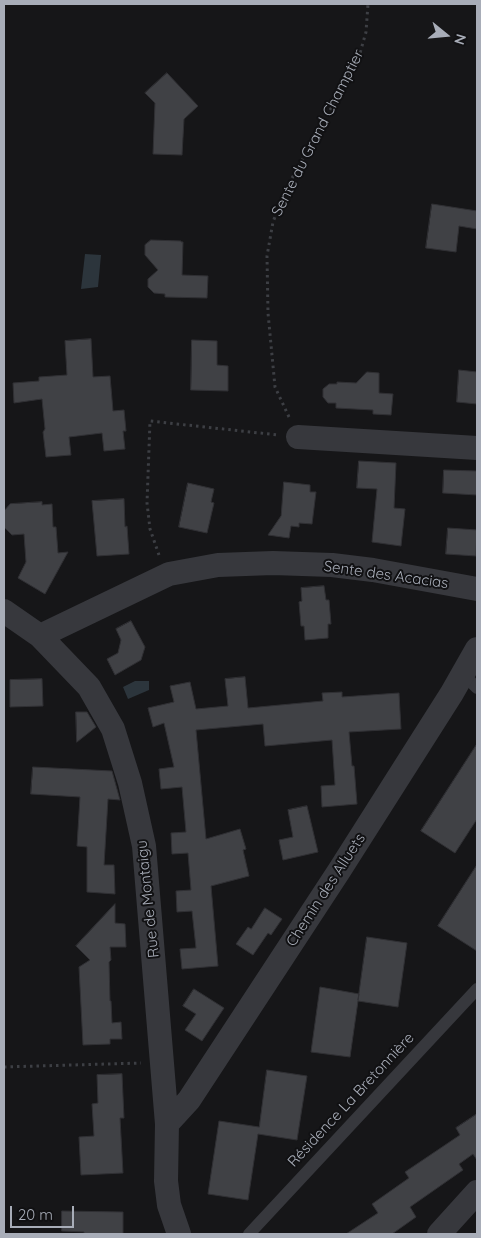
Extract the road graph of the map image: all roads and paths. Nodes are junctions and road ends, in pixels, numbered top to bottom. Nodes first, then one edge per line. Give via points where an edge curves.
1 (368, 4) edge
2 (298, 437) junction
3 (477, 448) edge
4 (169, 574) junction
5 (477, 589) edge
6 (4, 611) edge
7 (40, 636) junction
8 (477, 649) edge
9 (470, 681) edge
10 (477, 989) edge
11 (162, 1062) junction
12 (4, 1067) edge
13 (167, 1124) junction
14 (477, 1192) edge
15 (179, 1234) edge
16 (249, 1234) edge
17 (439, 1234) edge

1 - 2 path, Sente du Grand Champtier via 366,32 358,60 286,189 273,222 267,256 275,387
2 - 3 street
2 - 4 path via 150,421 147,502 150,529
4 - 5 street, Sente des Acacias via 218,565 322,565 373,570
4 - 7 street, Sente des Acacias
6 - 7 street, Rue de Montaigu
7 - 11 street, Rue de Montaigu via 90,687 113,729 130,783 144,846
8 - 9 street, Chemin des Alluets
9 - 13 street, Chemin des Alluets via 447,701 190,1100
10 - 16 lane, Résidence La Bretonnière
11 - 12 path
11 - 13 street, Rue de Montaigu
13 - 15 street, Rue de Montaigu via 166,1181 169,1205
14 - 17 street

